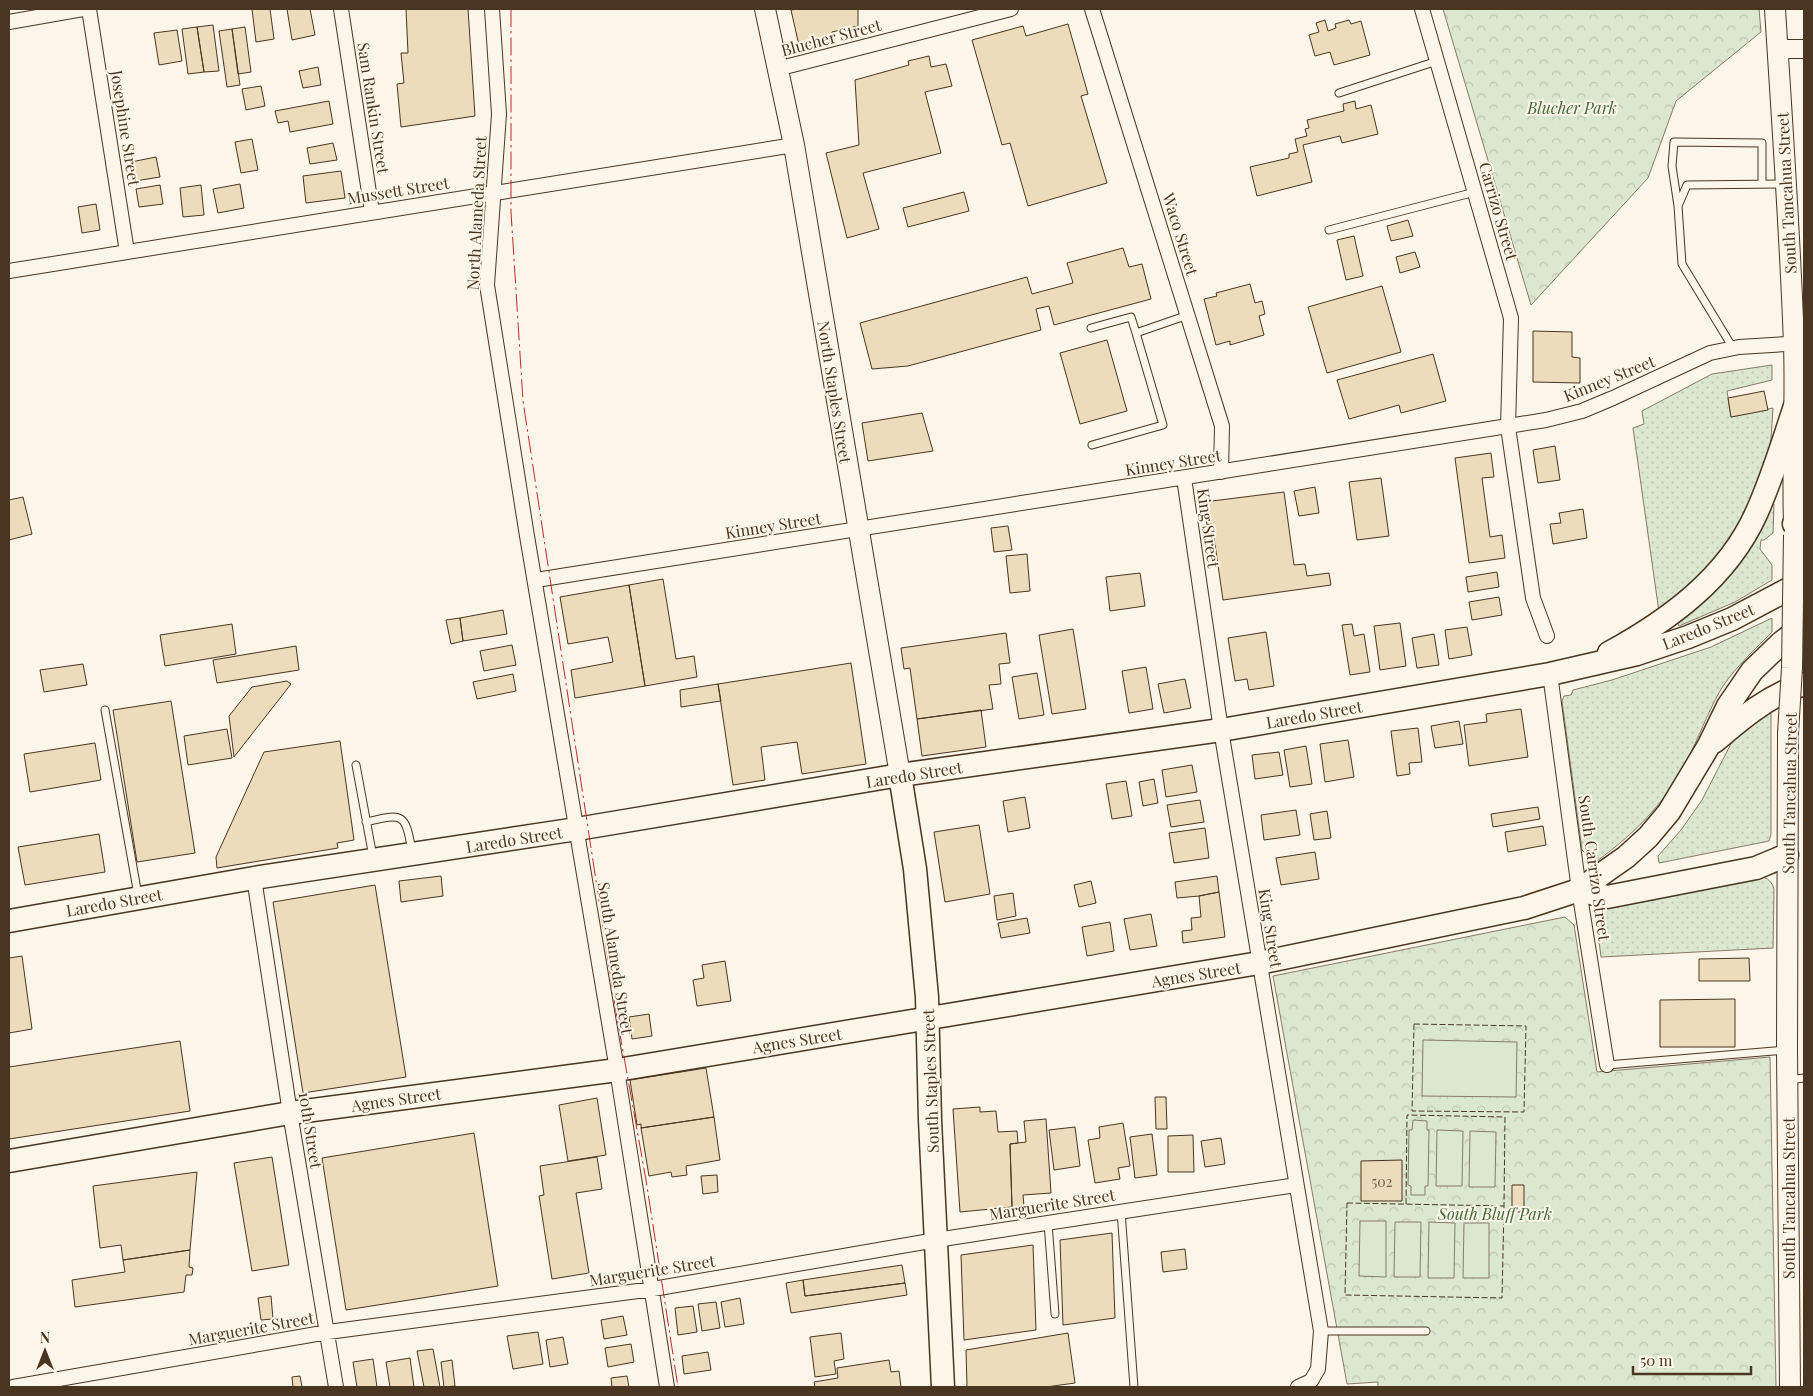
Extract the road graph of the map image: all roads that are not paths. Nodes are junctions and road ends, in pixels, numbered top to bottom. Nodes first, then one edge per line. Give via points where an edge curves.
1 (83, 9) edge
2 (89, 9) edge
3 (341, 9) edge
4 (492, 9) edge
5 (765, 9) edge
6 (1092, 9) edge
7 (1422, 9) edge
8 (1775, 9) edge
9 (1003, 10) edge
10 (9, 22) edge
11 (1778, 49) junction
12 (1804, 49) edge
13 (1437, 62) junction
14 (777, 69) junction
15 (1339, 93) dead end
16 (794, 145) junction
17 (1762, 184) junction
18 (1785, 184) junction
19 (494, 192) junction
20 (1475, 192) junction
21 (1678, 206) junction
22 (372, 212) junction
23 (1329, 230) dead end
24 (128, 252) junction
25 (9, 271) edge
26 (1188, 315) junction
27 (1091, 328) dead end
28 (1136, 333) junction
29 (1799, 344) edge
30 (1733, 348) junction
31 (1795, 406) junction
32 (1508, 427) junction
33 (1092, 445) dead end
34 (1221, 472) junction
35 (1184, 478) junction
36 (1804, 499) edge
37 (858, 529) junction
38 (1794, 529) junction
39 (527, 536) joint
40 (536, 580) junction
41 (1804, 581) edge
42 (1804, 625) edge
43 (1546, 636) dead end
44 (1585, 667) junction
45 (1550, 674) junction
46 (1804, 684) edge
47 (105, 710) dead end
48 (1221, 730) junction
49 (1708, 747) junction
50 (356, 765) dead end
51 (900, 775) junction
52 (366, 822) junction
53 (577, 829) junction
54 (412, 854) junction
55 (1796, 854) edge
56 (373, 860) junction
57 (254, 878) junction
58 (1579, 890) junction
59 (138, 898) junction
60 (9, 921) edge
61 (1259, 963) junction
62 (928, 1018) junction
63 (1787, 1050) junction
64 (1607, 1065) joint
65 (617, 1070) junction
66 (1796, 1079) edge
67 (290, 1113) junction
68 (9, 1161) edge
69 (1296, 1185) junction
70 (1121, 1211) junction
71 (1048, 1222) junction
72 (936, 1240) junction
73 (652, 1289) junction
74 (1055, 1314) dead end
75 (1321, 1331) junction
76 (1426, 1331) dead end
77 (328, 1332) junction
78 (13, 1387) edge
79 (336, 1387) edge
80 (667, 1387) edge
81 (943, 1387) edge
82 (1134, 1387) edge
83 (1298, 1387) edge
84 (1790, 1387) edge

1 - 10 street
2 - 24 street, Josephine Street
3 - 22 street, Sam Rankin Street
4 - 19 street, North Alameda Street via 499,114
5 - 14 main road, North Staples Street
6 - 26 street, Waco Street
7 - 13 street, Carrizo Street
8 - 11 main road, South Tancahua Street
9 - 14 street, Blucher Street
11 - 12 street
11 - 18 main road, South Tancahua Street
13 - 15 lane
13 - 20 street, Carrizo Street
14 - 16 main road, North Staples Street
16 - 19 street, Mussett Street
16 - 37 main road, North Staples Street
17 - 18 lane
17 - 21 lane via 1688,185
17 - 21 lane via 1762,143 1674,142 1672,166
18 - 29 main road, South Tancahua Street
19 - 22 street, Mussett Street
19 - 39 street, North Alameda Street via 487,285
20 - 23 lane
20 - 32 street, Carrizo Street via 1511,318
21 - 30 lane via 1682,264
22 - 24 street, Mussett Street
24 - 25 street, Mussett Street
26 - 28 lane
26 - 34 street, Waco Street via 1222,426
27 - 28 lane via 1131,317
28 - 33 lane via 1163,425
29 - 30 street, Kinney Street
29 - 31 main road, South Tancahua Street
30 - 32 street, Kinney Street via 1710,353 1582,411
31 - 38 main road, South Tancahua Street
31 - 44 main road via 1756,515 1712,579 1666,619
32 - 34 street, Kinney Street
32 - 43 street via 1533,598
34 - 35 street, Kinney Street
35 - 37 street, Kinney Street
35 - 48 street, King Street
36 - 38 main road
37 - 40 street, Kinney Street
37 - 51 main road, North Staples Street
38 - 55 main road, South Tancahua Street, bridge via 1788,734
39 - 40 street, South Alameda Street
40 - 53 street, South Alameda Street
41 - 44 main road, Laredo Street via 1732,619 1688,637
42 - 49 main road via 1781,642 1752,671 1728,706
44 - 45 main road, Laredo Street
45 - 48 main road, Laredo Street
45 - 58 street, South Carrizo Street
46 - 49 main road via 1758,705
47 - 59 lane
48 - 51 main road, Laredo Street
48 - 61 street, King Street
49 - 58 main road, Agnes Street via 1669,812 1648,837
50 - 52 lane
51 - 53 main road, Laredo Street
51 - 62 main road, South Staples Street via 917,888
52 - 54 lane via 400,817 406,822
52 - 56 lane
53 - 54 main road, Laredo Street
53 - 65 street, South Alameda Street
54 - 56 main road, Laredo Street
55 - 58 main road via 1756,868 1607,897
55 - 63 main road, South Tancahua Street
56 - 57 main road, Laredo Street
57 - 59 main road, Laredo Street
57 - 67 street, 10th Street
58 - 61 main road, Agnes Street via 1524,908
58 - 64 street, South Carrizo Street
59 - 60 main road, Laredo Street
61 - 62 main road, Agnes Street
61 - 69 street, King Street
62 - 65 main road, Agnes Street
62 - 72 main road, South Staples Street
63 - 64 lane
63 - 66 main road, South Tancahua Street
65 - 67 main road, Agnes Street
65 - 73 street, South Alameda Street
66 - 84 main road, South Tancahua Street
67 - 68 main road, Agnes Street
67 - 77 street, 10th Street
69 - 70 street, Marguerite Street
69 - 75 street, King Street
70 - 71 street, Marguerite Street
70 - 82 lane
71 - 72 street, Marguerite Street
71 - 74 lane
72 - 73 street, Marguerite Street
72 - 81 main road, South Staples Street
73 - 77 street, Marguerite Street
73 - 80 street, South Alameda Street
75 - 76 lane
75 - 83 street, King Street via 1318,1369 1311,1381
77 - 78 street, Marguerite Street
77 - 79 street, 10th Street

